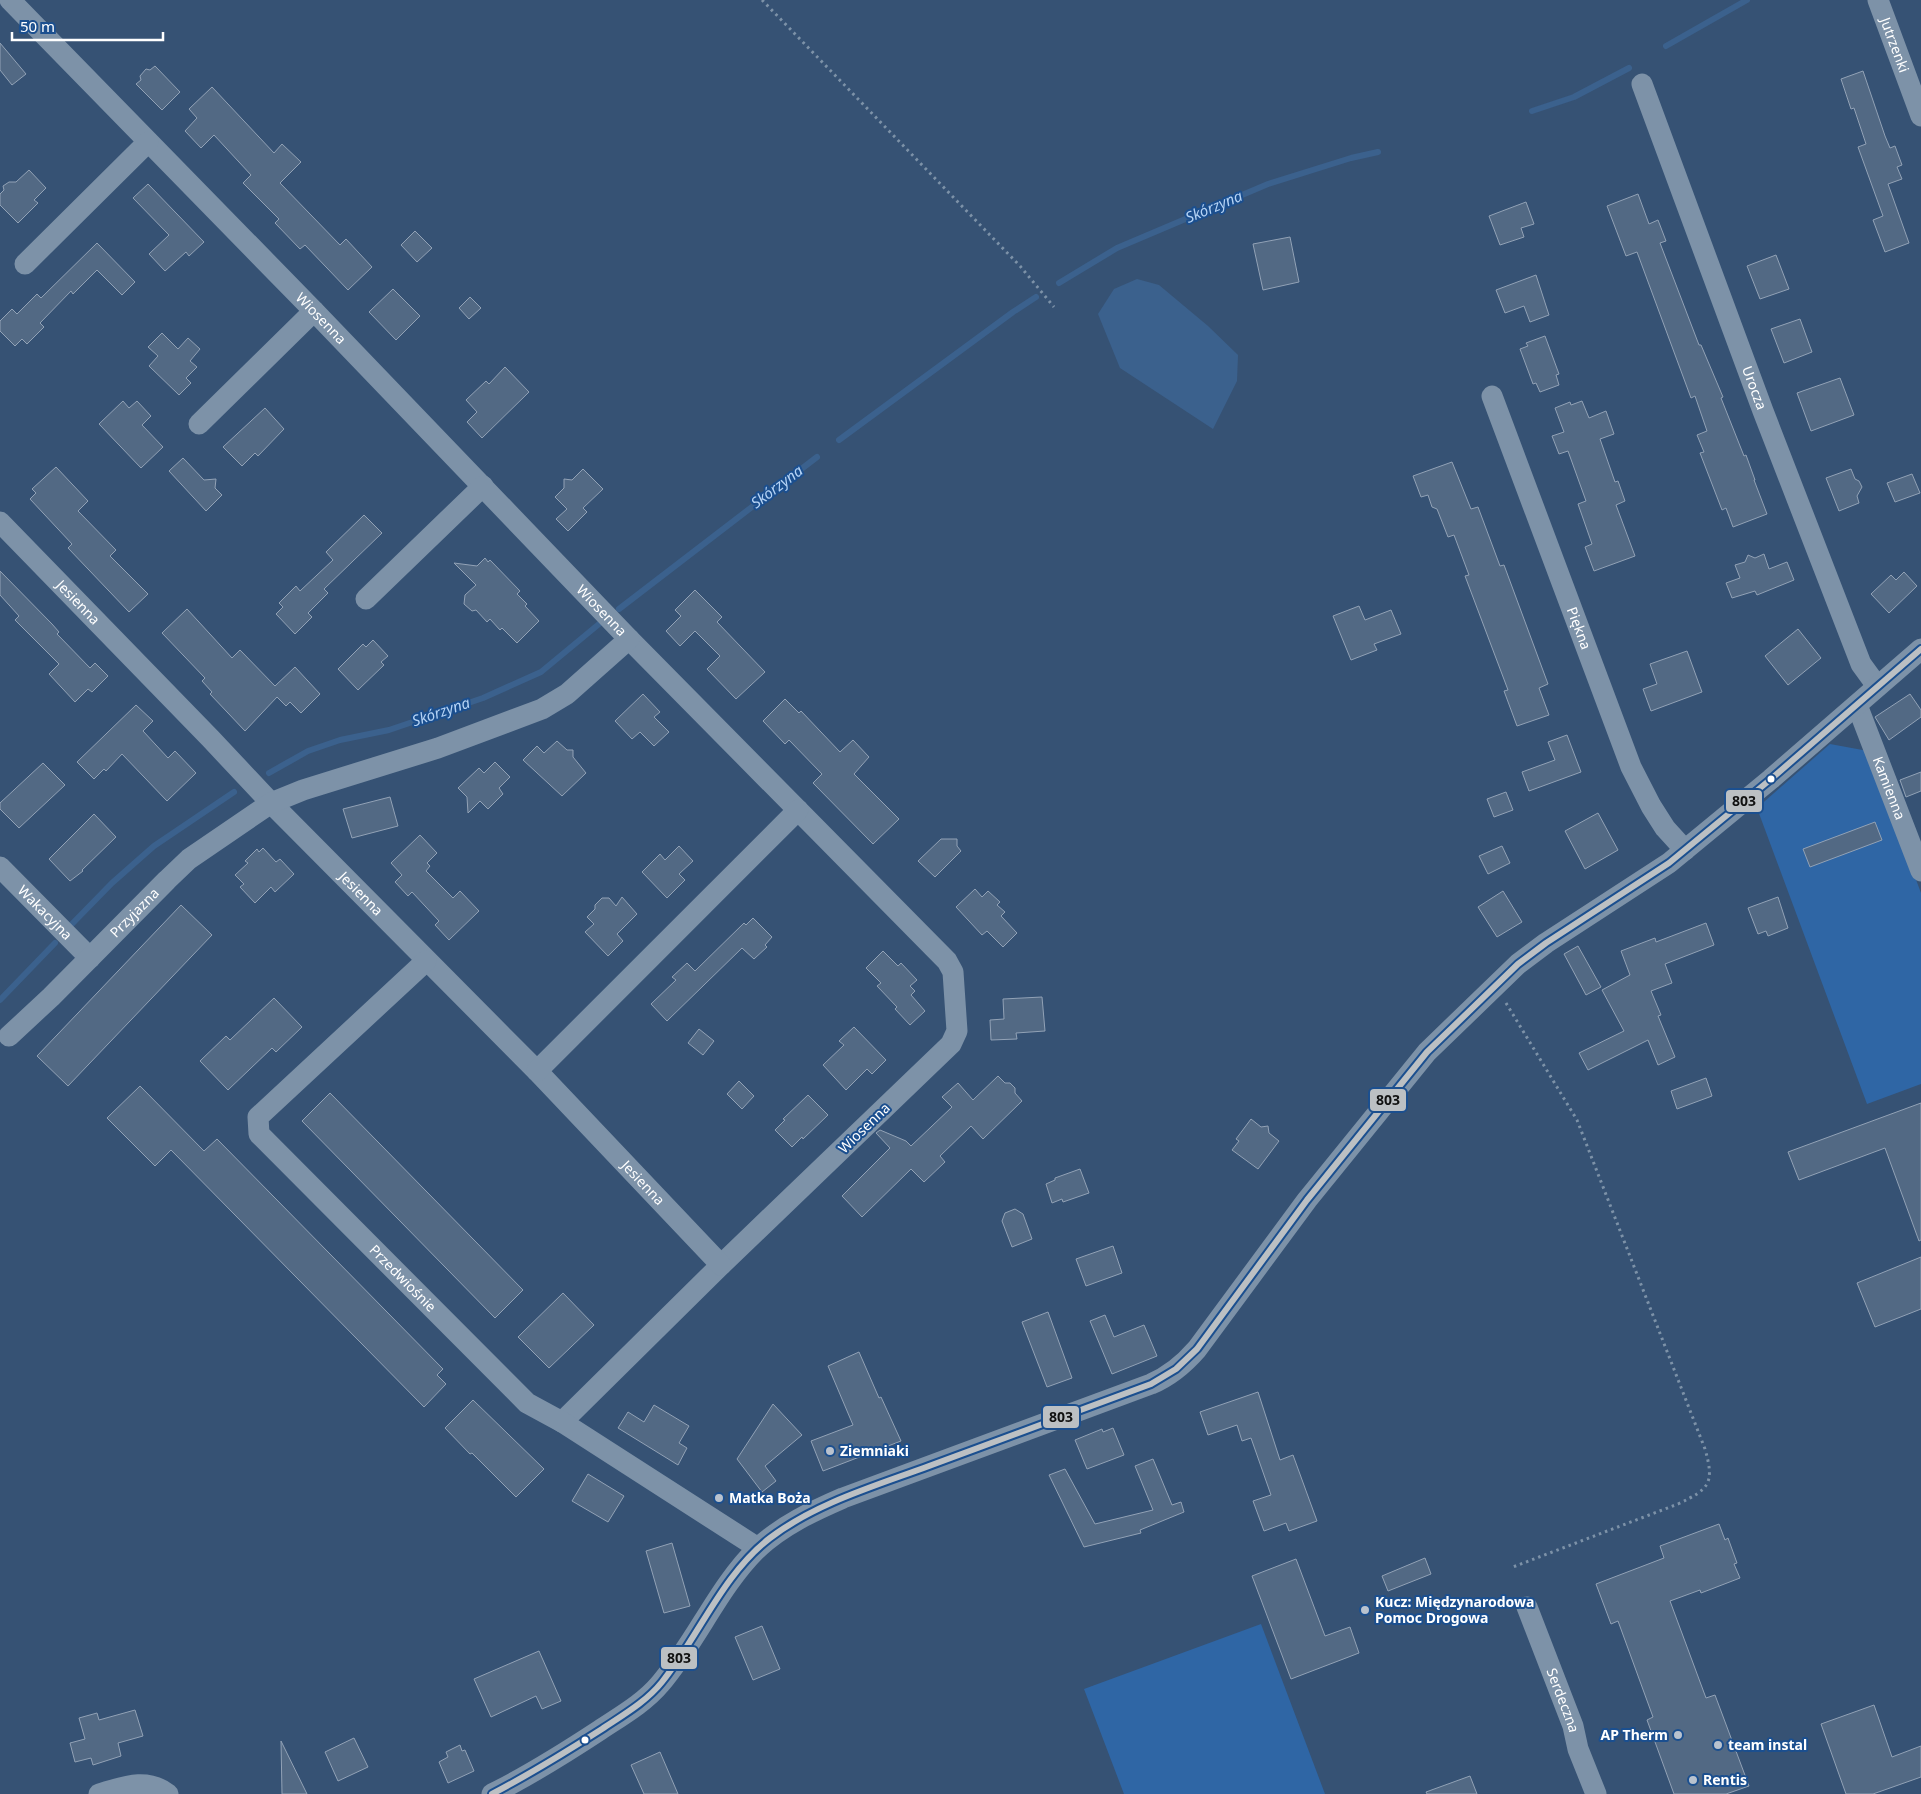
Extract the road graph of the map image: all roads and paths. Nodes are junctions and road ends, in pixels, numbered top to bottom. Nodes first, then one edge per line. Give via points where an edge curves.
1 (10, 0) edge
2 (762, 0) edge
3 (1878, 0) edge
4 (1642, 84) dead end
5 (1921, 116) edge
6 (148, 142) junction
7 (25, 264) dead end
8 (1054, 307) dead end
9 (314, 311) junction
10 (1492, 396) dead end
11 (199, 424) dead end
12 (483, 486) junction
13 (0, 522) edge
14 (366, 599) dead end
15 (629, 639) junction
16 (1921, 649) edge
17 (1877, 686) junction
18 (1857, 705) junction
19 (271, 803) junction
20 (798, 810) junction
21 (1685, 850) junction
22 (0, 867) edge
23 (1921, 871) edge
24 (90, 958) junction
25 (426, 961) junction
26 (1502, 998) dead end
27 (9, 1036) dead end
28 (537, 1071) junction
29 (721, 1265) junction
30 (562, 1422) junction
31 (758, 1548) junction
32 (1513, 1567) dead end
33 (1527, 1607) dead end
34 (99, 1794) edge
35 (168, 1794) edge
36 (492, 1794) edge
37 (1596, 1794) edge

1 - 6 street, Wiosenna
2 - 8 path via 1020,266
3 - 5 street, Jutrzenki
4 - 17 street, Urocza via 1861,664
6 - 7 street
6 - 9 street, Wiosenna
9 - 11 street
9 - 12 street, Wiosenna
10 - 21 street, Piękna via 1631,767 1665,828
12 - 14 street
12 - 15 street, Wiosenna
13 - 19 street, Jesienna
15 - 19 street, Wiosenna via 567,694 542,709 438,748
15 - 20 street, Wiosenna
16 - 17 street
17 - 18 street
18 - 21 street
18 - 23 street, Kamienna
19 - 24 street, Przyjazna via 190,859
19 - 25 street, Jesienna
20 - 28 street
20 - 29 street, Wiosenna via 947,961 953,972 957,1031 951,1044
21 - 31 street via 1518,964 1426,1052 1307,1200 1197,1349 1171,1374 811,1512
22 - 24 street, Wakacyjna
24 - 27 street, Przyjazna
25 - 28 street, Jesienna
25 - 30 street, Przedwiośnie via 258,1117 259,1134 527,1403
26 - 32 path via 1577,1120 1710,1468 1708,1482 1699,1493 1678,1504
28 - 29 street, Jesienna
29 - 30 street, Wiosenna
30 - 31 street, Przedwiośnie
31 - 36 street via 713,1606 681,1657 646,1698 523,1779
33 - 37 street, Serdeczna
34 - 35 street via 145,1784 157,1786

